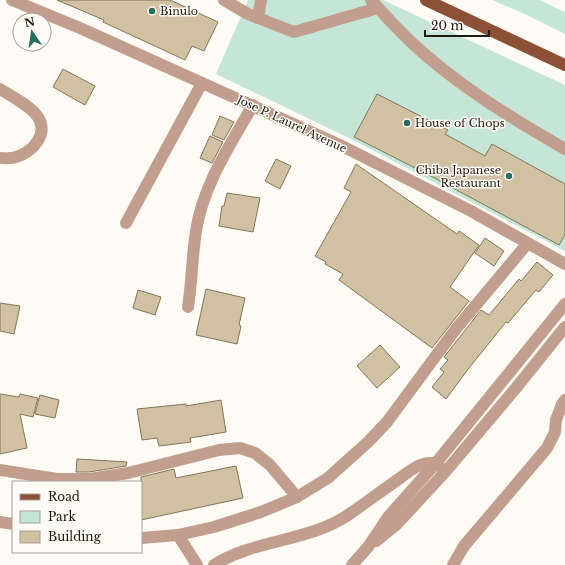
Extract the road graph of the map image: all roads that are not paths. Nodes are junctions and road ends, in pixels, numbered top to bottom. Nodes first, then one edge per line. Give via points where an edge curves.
1 (12, 0) edge
2 (224, 0) edge
3 (261, 0) edge
4 (426, 0) edge
5 (375, 4) edge
6 (258, 18) junction
7 (565, 65) edge
8 (202, 83) junction
9 (0, 89) edge
10 (253, 105) junction
11 (565, 149) edge
12 (0, 158) edge
13 (126, 223) dead end
14 (528, 244) junction
15 (565, 264) edge
16 (565, 304) edge
17 (188, 307) dead end
18 (554, 319) junction
19 (565, 327) edge
20 (505, 380) junction
21 (516, 388) junction
22 (565, 400) edge
23 (436, 463) junction
24 (0, 470) edge
25 (446, 471) junction
26 (418, 484) junction
27 (427, 492) junction
28 (297, 497) junction
29 (0, 522) edge
30 (12, 524) edge
31 (178, 534) junction
32 (142, 538) edge
33 (368, 547) junction
34 (197, 565) edge
35 (214, 565) edge
36 (352, 565) edge
37 (454, 565) edge

1 - 8 street, Jose P. Laurel Avenue
2 - 6 street
3 - 6 street
4 - 7 main road
5 - 6 street via 294,32
5 - 11 street via 410,42 452,77 511,118
8 - 10 street, Jose P. Laurel Avenue
8 - 13 street
9 - 12 street via 28,107 38,116 41,125 36,145 25,154 14,158
10 - 14 street, Jose P. Laurel Avenue via 411,180
10 - 17 street via 223,156 202,206 196,230
14 - 15 street, Jose P. Laurel Avenue
14 - 28 street via 455,330 387,422 328,478
16 - 18 street
18 - 19 street
18 - 20 street
19 - 21 street
20 - 21 street
20 - 23 street
21 - 25 street
22 - 37 street via 547,448 464,546
23 - 25 street
23 - 26 street
23 - 35 street via 424,464 413,469 347,516 324,527 242,551
24 - 28 street via 58,479 90,479 128,473 219,450 240,448 255,453 270,465
25 - 27 street
26 - 27 street
26 - 33 street via 388,517
27 - 33 street via 397,524
28 - 31 street via 261,512
29 - 30 street
31 - 32 street
31 - 34 street
33 - 36 street

